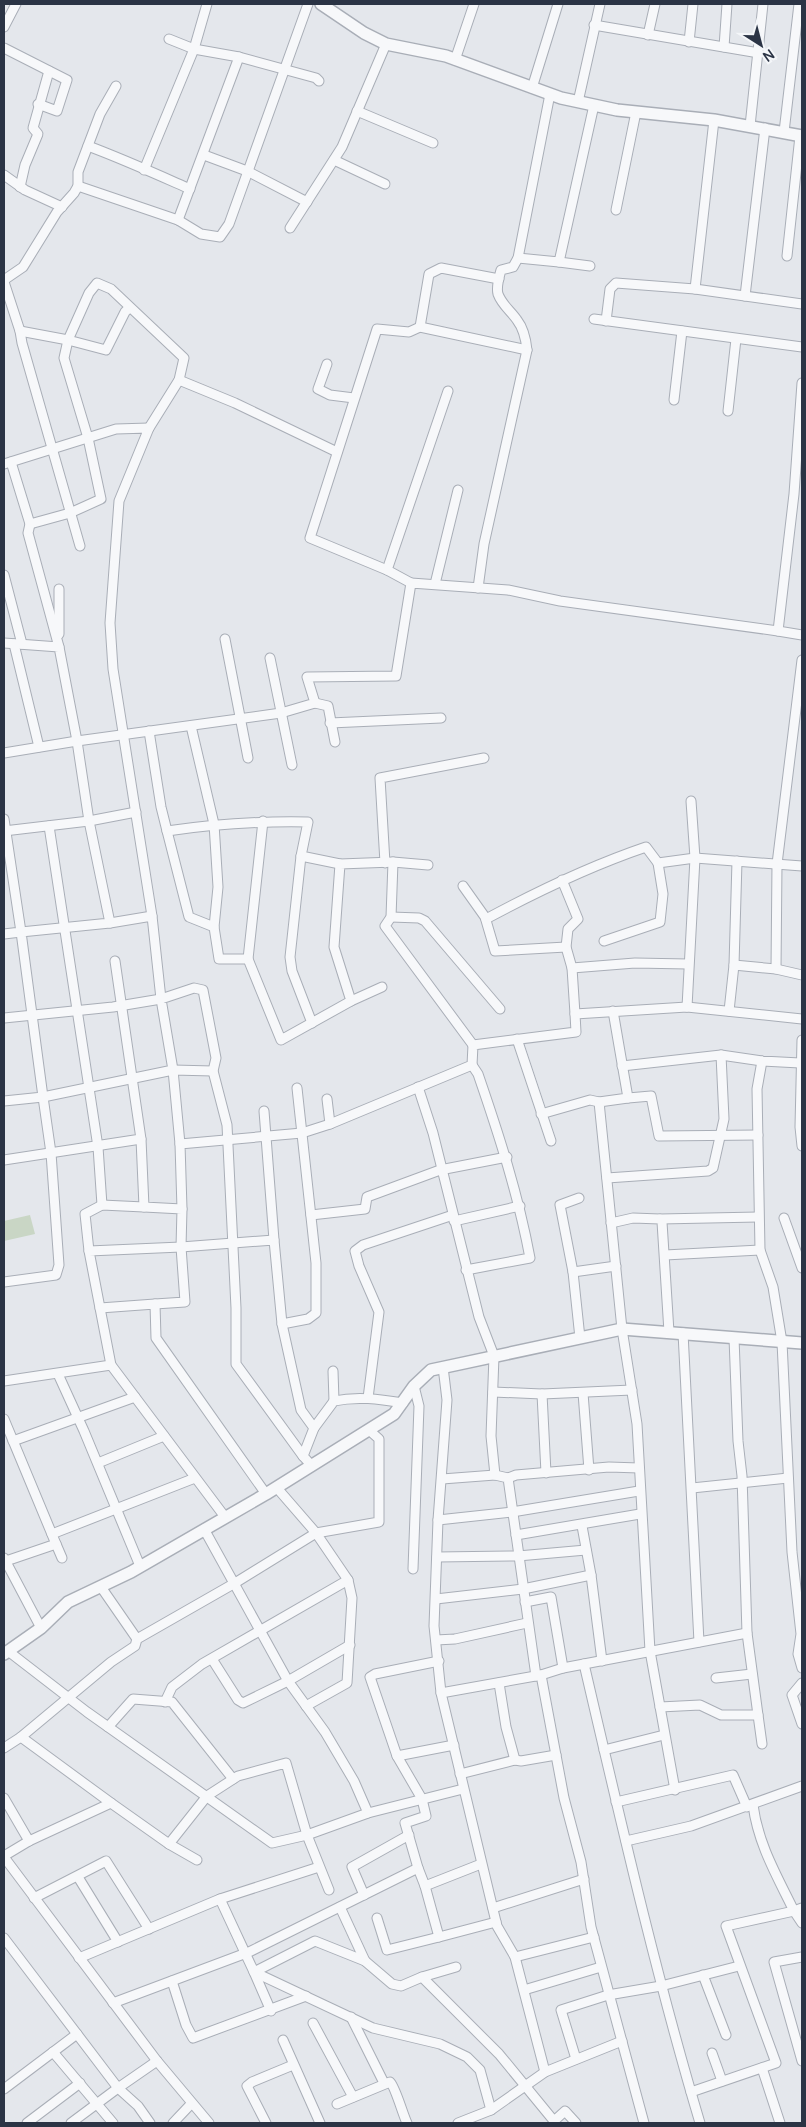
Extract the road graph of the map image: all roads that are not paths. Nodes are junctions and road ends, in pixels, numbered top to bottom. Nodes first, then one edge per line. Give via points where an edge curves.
1 (16, 4) edge
2 (207, 4) edge
3 (308, 4) edge
4 (321, 4) edge
5 (474, 4) edge
6 (558, 4) edge
7 (600, 4) edge
8 (655, 4) edge
9 (693, 4) edge
10 (727, 4) edge
11 (763, 4) edge
12 (799, 4) edge
13 (594, 25) junction
14 (4, 27) edge
15 (648, 35) junction
16 (169, 39) dead end
17 (689, 42) junction
18 (386, 44) junction
19 (724, 47) junction
20 (4, 48) edge
21 (194, 49) junction
22 (759, 53) junction
23 (239, 57) junction
24 (455, 60) junction
25 (284, 69) junction
26 (49, 71) junction
27 (320, 81) dead end
28 (116, 86) dead end
29 (532, 88) junction
30 (550, 94) junction
31 (578, 102) junction
32 (38, 104) junction
33 (594, 105) junction
34 (357, 111) junction
35 (636, 112) junction
36 (714, 120) junction
37 (750, 126) junction
38 (765, 128) junction
39 (784, 132) junction
40 (801, 136) edge
41 (433, 143) dead end
42 (88, 146) junction
43 (204, 155) junction
44 (334, 160) junction
45 (144, 170) junction
46 (247, 171) junction
47 (4, 175) edge
48 (385, 184) dead end
49 (78, 186) junction
50 (20, 187) junction
51 (190, 188) junction
52 (307, 202) junction
53 (62, 207) junction
54 (616, 210) dead end
55 (178, 220) junction
56 (290, 228) dead end
57 (787, 256) dead end
58 (518, 258) junction
59 (559, 262) junction
60 (590, 266) dead end
61 (499, 280) junction
62 (4, 281) edge
63 (695, 289) junction
64 (745, 296) junction
65 (802, 304) edge
66 (129, 308) junction
67 (594, 319) dead end
68 (606, 321) junction
69 (420, 327) junction
70 (20, 331) junction
71 (682, 331) junction
72 (736, 339) junction
73 (68, 340) junction
74 (802, 347) edge
75 (527, 350) junction
76 (327, 364) dead end
77 (180, 380) junction
78 (802, 383) edge
79 (448, 390) dead end
80 (354, 398) junction
81 (674, 400) dead end
82 (801, 409) edge
83 (728, 411) dead end
84 (149, 428) junction
85 (88, 438) junction
86 (53, 450) junction
87 (337, 452) junction
88 (7, 463) edge
89 (458, 490) dead end
90 (70, 512) junction
91 (30, 524) junction
92 (80, 546) dead end
93 (387, 570) junction
94 (4, 575) edge
95 (411, 582) junction
96 (435, 584) junction
97 (478, 588) junction
98 (59, 589) dead end
99 (778, 631) junction
100 (802, 635) edge
101 (225, 639) dead end
102 (4, 643) edge
103 (18, 644) junction
104 (59, 646) junction
105 (270, 658) dead end
106 (802, 660) edge
107 (315, 703) junction
108 (281, 713) junction
109 (240, 718) junction
110 (442, 718) dead end
111 (330, 723) junction
112 (191, 726) junction
113 (148, 731) junction
114 (124, 735) junction
115 (77, 741) junction
116 (335, 742) dead end
117 (39, 747) junction
118 (4, 753) edge
119 (248, 758) dead end
120 (484, 758) dead end
121 (292, 765) dead end
122 (691, 801) dead end
123 (136, 812) junction
124 (4, 819) edge
125 (89, 821) junction
126 (263, 821) junction
127 (214, 824) junction
128 (49, 826) junction
129 (5, 831) edge
130 (167, 831) junction
131 (301, 856) junction
132 (695, 858) junction
133 (737, 861) junction
134 (389, 862) junction
135 (658, 863) junction
136 (340, 864) junction
137 (777, 864) junction
138 (428, 865) dead end
139 (802, 866) edge
140 (562, 880) junction
141 (463, 886) dead end
142 (152, 916) junction
143 (390, 918) junction
144 (486, 919) junction
145 (110, 923) junction
146 (66, 927) junction
147 (214, 927) junction
148 (21, 932) junction
149 (4, 934) edge
150 (604, 941) dead end
151 (566, 946) junction
152 (248, 959) junction
153 (115, 961) dead end
154 (688, 964) junction
155 (734, 965) junction
156 (572, 968) junction
157 (776, 968) junction
158 (802, 975) edge
159 (382, 987) dead end
160 (161, 999) junction
161 (352, 1001) junction
162 (122, 1006) junction
163 (687, 1007) junction
164 (500, 1009) dead end
165 (76, 1011) junction
166 (613, 1011) junction
167 (729, 1011) junction
168 (575, 1014) junction
169 (32, 1015) junction
170 (4, 1018) edge
171 (802, 1019) edge
172 (312, 1023) junction
173 (517, 1039) junction
174 (802, 1040) edge
175 (473, 1045) junction
176 (721, 1055) junction
177 (762, 1061) junction
178 (800, 1063) junction
179 (472, 1065) junction
180 (622, 1066) junction
181 (173, 1070) junction
182 (213, 1071) junction
183 (134, 1079) junction
184 (418, 1087) junction
185 (89, 1088) junction
186 (297, 1088) dead end
187 (43, 1097) junction
188 (628, 1098) junction
189 (327, 1099) dead end
190 (4, 1101) edge
191 (599, 1102) junction
192 (264, 1110) dead end
193 (541, 1114) junction
194 (330, 1124) junction
195 (302, 1133) junction
196 (720, 1135) junction
197 (758, 1135) junction
198 (266, 1138) junction
199 (142, 1139) junction
200 (228, 1140) junction
201 (551, 1142) dead end
202 (180, 1144) junction
203 (802, 1146) edge
204 (98, 1147) junction
205 (51, 1154) junction
206 (507, 1157) junction
207 (4, 1160) edge
208 (442, 1170) junction
209 (607, 1178) junction
210 (579, 1198) dead end
211 (102, 1205) junction
212 (520, 1206) junction
213 (144, 1207) junction
214 (182, 1209) junction
215 (311, 1215) junction
216 (758, 1217) junction
217 (454, 1218) junction
218 (784, 1218) dead end
219 (660, 1219) junction
220 (611, 1223) junction
221 (274, 1240) junction
222 (232, 1243) junction
223 (181, 1247) junction
224 (760, 1250) junction
225 (89, 1251) junction
226 (665, 1255) junction
227 (616, 1266) junction
228 (802, 1268) edge
229 (466, 1270) junction
230 (572, 1272) junction
231 (4, 1282) edge
232 (155, 1304) junction
233 (100, 1308) junction
234 (282, 1324) junction
235 (622, 1329) junction
236 (669, 1332) junction
237 (683, 1333) junction
238 (580, 1338) junction
239 (734, 1338) junction
240 (782, 1342) junction
241 (802, 1343) edge
242 (494, 1356) junction
243 (111, 1365) junction
244 (443, 1367) junction
245 (333, 1371) dead end
246 (58, 1374) junction
247 (4, 1381) edge
248 (414, 1386) junction
249 (632, 1390) junction
250 (493, 1392) junction
251 (583, 1393) junction
252 (542, 1394) junction
253 (135, 1397) junction
254 (368, 1398) junction
255 (334, 1401) junction
256 (402, 1403) junction
257 (4, 1419) edge
258 (79, 1419) junction
259 (314, 1428) junction
260 (369, 1430) junction
261 (164, 1436) junction
262 (13, 1440) junction
263 (303, 1456) junction
264 (98, 1462) junction
265 (312, 1466) junction
266 (638, 1468) junction
267 (589, 1470) junction
268 (546, 1473) junction
269 (495, 1475) junction
270 (195, 1478) junction
271 (508, 1478) junction
272 (788, 1478) junction
273 (442, 1479) junction
274 (743, 1482) junction
275 (277, 1488) junction
276 (692, 1488) junction
277 (640, 1491) junction
278 (266, 1494) junction
279 (116, 1510) junction
280 (512, 1512) junction
281 (640, 1514) junction
282 (225, 1517) junction
283 (438, 1520) junction
284 (582, 1526) junction
285 (204, 1529) junction
286 (316, 1533) junction
287 (52, 1534) junction
288 (516, 1535) junction
289 (56, 1544) junction
290 (586, 1550) junction
291 (437, 1556) junction
292 (518, 1556) junction
293 (62, 1558) dead end
294 (5, 1559) edge
295 (140, 1566) junction
296 (413, 1568) dead end
297 (591, 1575) junction
298 (799, 1578) edge
299 (348, 1580) junction
300 (235, 1583) junction
301 (101, 1587) junction
302 (523, 1589) junction
303 (436, 1599) junction
304 (525, 1602) junction
305 (527, 1623) junction
306 (41, 1628) junction
307 (260, 1632) junction
308 (747, 1633) junction
309 (137, 1639) junction
310 (436, 1640) junction
311 (699, 1642) junction
312 (350, 1645) junction
313 (801, 1646) edge
314 (650, 1651) junction
315 (6, 1653) edge
316 (212, 1659) junction
317 (438, 1661) junction
318 (602, 1661) junction
319 (584, 1664) junction
320 (563, 1668) junction
321 (802, 1668) edge
322 (752, 1674) junction
323 (538, 1676) junction
324 (716, 1678) dead end
325 (288, 1681) junction
326 (499, 1683) junction
327 (802, 1683) edge
328 (441, 1693) junction
329 (67, 1697) junction
330 (165, 1702) junction
331 (306, 1706) junction
332 (660, 1708) junction
333 (758, 1715) junction
334 (802, 1724) edge
335 (108, 1727) junction
336 (664, 1735) junction
337 (21, 1736) junction
338 (454, 1744) junction
339 (762, 1744) dead end
340 (4, 1748) edge
341 (604, 1750) junction
342 (556, 1755) junction
343 (397, 1756) junction
344 (515, 1760) junction
345 (460, 1774) junction
346 (233, 1779) junction
347 (802, 1786) edge
348 (463, 1789) junction
349 (675, 1790) junction
350 (207, 1796) junction
351 (4, 1798) edge
352 (422, 1799) junction
353 (616, 1802) junction
354 (111, 1803) junction
355 (750, 1806) junction
356 (368, 1813) junction
357 (307, 1835) junction
358 (409, 1835) junction
359 (29, 1841) junction
360 (626, 1841) junction
361 (169, 1844) junction
362 (4, 1857) edge
363 (197, 1860) dead end
364 (481, 1864) junction
365 (320, 1867) junction
366 (418, 1868) junction
367 (78, 1877) junction
368 (584, 1879) junction
369 (425, 1886) junction
370 (329, 1890) dead end
371 (364, 1895) junction
372 (34, 1898) junction
373 (220, 1899) junction
374 (340, 1907) junction
375 (493, 1908) junction
376 (798, 1910) edge
377 (377, 1918) dead end
378 (496, 1922) junction
379 (802, 1923) edge
380 (149, 1929) junction
381 (439, 1937) junction
382 (594, 1937) junction
383 (4, 1938) edge
384 (118, 1942) junction
385 (245, 1954) junction
386 (515, 1957) junction
387 (802, 1957) edge
388 (79, 1958) junction
389 (364, 1961) junction
390 (739, 1966) junction
391 (456, 1967) dead end
392 (601, 1967) junction
393 (254, 1972) junction
394 (703, 1975) junction
395 (422, 1977) junction
396 (172, 1981) junction
397 (661, 1986) junction
398 (524, 1990) junction
399 (306, 1996) junction
400 (608, 1996) junction
401 (113, 2003) junction
402 (271, 2011) junction
403 (351, 2017) junction
404 (313, 2023) dead end
405 (77, 2034) junction
406 (726, 2035) dead end
407 (283, 2040) dead end
408 (622, 2041) junction
409 (53, 2052) junction
410 (712, 2053) dead end
411 (576, 2059) junction
412 (802, 2060) edge
413 (157, 2061) junction
414 (293, 2065) junction
415 (762, 2068) junction
416 (545, 2072) junction
417 (722, 2081) junction
418 (80, 2083) junction
419 (384, 2083) junction
420 (526, 2086) junction
421 (118, 2088) junction
422 (4, 2089) edge
423 (691, 2092) junction
424 (353, 2097) junction
425 (97, 2104) junction
426 (191, 2104) junction
427 (337, 2104) dead end
428 (490, 2110) junction
429 (480, 2119) edge
430 (27, 2123) edge
431 (71, 2123) edge
432 (114, 2123) edge
433 (150, 2123) edge
434 (173, 2123) edge
435 (209, 2123) edge
436 (266, 2123) edge
437 (320, 2123) edge
438 (407, 2123) edge
439 (458, 2123) edge
440 (576, 2123) edge
441 (644, 2123) edge
442 (700, 2123) edge
443 (780, 2123) edge

1 - 14 street
2 - 21 street
3 - 25 street
4 - 18 street
5 - 24 street
6 - 29 street
7 - 13 street
8 - 15 street
9 - 17 street
10 - 19 street
11 - 22 street
12 - 39 street
13 - 15 street
13 - 31 street
15 - 17 street
16 - 21 street
17 - 19 street
18 - 24 street
18 - 34 street
19 - 22 street
20 - 26 street
21 - 23 street
21 - 45 street
22 - 37 street
23 - 25 street
23 - 43 street
24 - 29 street
25 - 27 street
25 - 46 street
26 - 32 street
26 - 32 street via 67,80 65,88 57,111
28 - 42 street via 100,114
29 - 30 street
30 - 31 street
30 - 58 street
31 - 33 street
32 - 50 street via 33,128 38,134
33 - 35 street
33 - 59 street
34 - 41 street
34 - 44 street
35 - 36 street
35 - 54 street
36 - 37 street
36 - 63 street
37 - 38 street
38 - 39 street
38 - 64 street
39 - 40 street
40 - 57 street
42 - 45 street
42 - 49 street via 78,172
43 - 46 street
43 - 51 street
44 - 48 street
44 - 52 street
45 - 51 street
46 - 52 street
46 - 55 street via 229,224 220,237 201,234
47 - 50 street
49 - 53 street
49 - 55 street
50 - 53 street
51 - 55 street
52 - 56 street
53 - 62 street via 23,266
58 - 59 street
58 - 61 street via 513,267 501,270
59 - 60 street
61 - 69 street via 441,268 429,274
61 - 75 street via 498,293 518,321
62 - 70 street
63 - 64 street
63 - 68 street via 616,283 610,289
64 - 65 street
66 - 73 street via 106,350
66 - 73 street via 110,289 97,283 89,293
66 - 77 street via 184,358
67 - 68 street
68 - 71 street
69 - 75 street
69 - 80 street via 409,332 377,329
70 - 73 street
70 - 86 street
71 - 72 street
71 - 81 street
72 - 74 street
72 - 83 street
73 - 85 street via 64,358
75 - 97 street via 486,535
76 - 80 street via 318,389 330,395
77 - 84 street
77 - 87 street
78 - 82 street
79 - 93 street
80 - 87 street
82 - 99 street
84 - 85 street via 116,429
84 - 114 street via 119,502 113,562 113,669
85 - 86 street
85 - 90 street via 101,499
86 - 88 street
86 - 90 street
87 - 93 street via 310,538
88 - 91 street
89 - 96 street
90 - 91 street
90 - 92 street
91 - 104 street via 28,533
93 - 95 street
94 - 103 street
95 - 96 street
95 - 107 street via 396,676 307,677
96 - 97 street
97 - 99 street
98 - 104 street
99 - 100 street
101 - 109 street
102 - 103 street
103 - 104 street
103 - 117 street
104 - 115 street
105 - 108 street
106 - 137 street
107 - 108 street
107 - 111 street via 328,706
108 - 109 street
108 - 121 street
109 - 112 street
109 - 119 street
110 - 111 street
111 - 116 street
112 - 113 street
112 - 127 street
113 - 114 street
113 - 130 street
114 - 115 street
114 - 123 street
115 - 117 street
115 - 125 street
117 - 118 street
120 - 134 street via 380,778
122 - 132 street
123 - 125 street
123 - 142 street
124 - 129 street
125 - 128 street
125 - 145 street
126 - 127 street
126 - 131 street via 308,822
126 - 152 street
127 - 130 street
127 - 147 street via 218,887
128 - 129 street
128 - 146 street
129 - 148 street
130 - 147 street via 189,917
131 - 136 street
131 - 172 street via 290,957 292,971
132 - 133 street
132 - 135 street
132 - 154 street
133 - 137 street
133 - 155 street
134 - 136 street
134 - 138 street
134 - 143 street
135 - 140 street via 646,847
135 - 150 street via 663,894 660,922
136 - 161 street via 334,947
137 - 139 street
137 - 157 street
140 - 144 street
140 - 151 street via 578,919 568,929
141 - 144 street
142 - 145 street
142 - 160 street
143 - 164 street via 419,918 424,922
143 - 175 street via 385,926
144 - 151 street via 495,951
145 - 146 street
146 - 148 street
146 - 165 street
147 - 152 street via 219,959
148 - 149 street
148 - 169 street
151 - 156 street
152 - 172 street via 281,1040
153 - 162 street
154 - 156 street
154 - 163 street
155 - 157 street
155 - 167 street
156 - 168 street
157 - 158 street
159 - 161 street
160 - 162 street
160 - 181 street
160 - 182 street via 194,988 203,990 216,1058
161 - 172 street
162 - 165 street
162 - 183 street
163 - 166 street
163 - 167 street
165 - 169 street
165 - 185 street
166 - 168 street
166 - 180 street
167 - 171 street
168 - 173 street via 576,1032
169 - 170 street
169 - 187 street
173 - 175 street
173 - 193 street
174 - 178 street
175 - 179 street
176 - 177 street
176 - 180 street
176 - 196 street via 724,1119
177 - 178 street
177 - 197 street via 757,1089
178 - 203 street
179 - 184 street
179 - 206 street
180 - 188 street
181 - 182 street
181 - 183 street
181 - 202 street
182 - 200 street
183 - 185 street
183 - 199 street
184 - 194 street
184 - 208 street
185 - 187 street
185 - 204 street
186 - 195 street
187 - 190 street
187 - 205 street
188 - 191 street
188 - 196 street via 651,1096 660,1136
189 - 194 street
191 - 193 street via 590,1100
191 - 209 street
192 - 198 street
193 - 201 street
194 - 195 street
195 - 198 street
195 - 215 street
196 - 197 street
196 - 209 street via 713,1168 708,1171
197 - 216 street
198 - 200 street
198 - 221 street
199 - 204 street
199 - 213 street
200 - 202 street
200 - 222 street
202 - 214 street
204 - 205 street
204 - 211 street
205 - 207 street
205 - 231 street via 59,1265 56,1275
206 - 208 street
206 - 212 street
208 - 215 street via 367,1197 365,1209
208 - 217 street
209 - 220 street
210 - 230 street via 560,1205
211 - 213 street
211 - 225 street via 84,1214
212 - 217 street
212 - 229 street via 530,1258
213 - 214 street
214 - 223 street
215 - 234 street via 316,1313 308,1319
216 - 219 street
216 - 224 street
217 - 229 street
217 - 254 street via 363,1245 355,1251 379,1312
218 - 228 street
219 - 220 street via 633,1218
219 - 226 street
220 - 227 street
221 - 222 street
221 - 234 street
222 - 223 street
222 - 263 street via 236,1364
223 - 225 street
223 - 232 street via 185,1302
224 - 226 street
224 - 240 street via 773,1287
225 - 233 street
226 - 236 street
227 - 230 street
227 - 235 street
229 - 242 street
230 - 238 street
232 - 233 street
232 - 278 street via 156,1338
233 - 243 street
234 - 259 street via 301,1410
235 - 236 street
235 - 238 street
235 - 249 street
236 - 237 street
237 - 239 street
237 - 276 street
238 - 242 street
239 - 240 street
239 - 274 street
240 - 241 street
240 - 272 street
242 - 244 street
242 - 250 street
243 - 246 street
243 - 253 street
244 - 248 street via 431,1370
244 - 273 street via 447,1400
245 - 255 street
246 - 247 street
246 - 258 street
248 - 256 street
248 - 296 street via 419,1406
249 - 251 street
249 - 266 street
250 - 252 street
250 - 269 street via 491,1436
251 - 252 street
251 - 267 street
252 - 268 street
253 - 258 street
253 - 261 street
254 - 255 street
254 - 256 street
255 - 259 street
256 - 260 street via 394,1414
257 - 262 street
258 - 262 street
258 - 264 street
259 - 263 street
260 - 265 street
260 - 286 street via 379,1439 379,1522
261 - 264 street
261 - 270 street
262 - 287 street
263 - 265 street
264 - 279 street
265 - 275 street
266 - 267 street
266 - 277 street
267 - 268 street
268 - 271 street
269 - 271 street
269 - 273 street
270 - 279 street
270 - 282 street
271 - 280 street
272 - 274 street
272 - 298 street
273 - 283 street
274 - 276 street
274 - 308 street
275 - 278 street
275 - 286 street
276 - 311 street
277 - 280 street
277 - 281 street
278 - 282 street
279 - 287 street
279 - 295 street
280 - 283 street
280 - 288 street
281 - 284 street
281 - 314 street
282 - 285 street
283 - 291 street
284 - 288 street
284 - 290 street
285 - 295 street
285 - 300 street
286 - 299 street
286 - 300 street
287 - 289 street
288 - 292 street
289 - 293 street
289 - 294 street
290 - 292 street
290 - 297 street
291 - 292 street
291 - 303 street
292 - 302 street
294 - 306 street
295 - 301 street
297 - 302 street
297 - 318 street
298 - 313 street
299 - 307 street
299 - 312 street via 352,1598
300 - 307 street
300 - 309 street
301 - 306 street via 68,1602
301 - 309 street
302 - 303 street
302 - 304 street
303 - 310 street
304 - 305 street
304 - 320 street via 551,1597
305 - 310 street
305 - 323 street
306 - 315 street
307 - 316 street
307 - 325 street
308 - 311 street
308 - 322 street
309 - 329 street via 135,1646
310 - 317 street
311 - 314 street
312 - 325 street
312 - 331 street via 347,1683
313 - 321 street via 798,1654
314 - 318 street
314 - 332 street
315 - 329 street
316 - 325 street via 242,1703
316 - 330 street via 172,1688
317 - 328 street
317 - 343 street via 370,1677
318 - 319 street
319 - 320 street
319 - 341 street
320 - 323 street
322 - 324 street
322 - 333 street
323 - 326 street
323 - 342 street
325 - 331 street
326 - 328 street
326 - 344 street
327 - 334 street via 792,1695
328 - 338 street
329 - 335 street
329 - 337 street
330 - 335 street via 133,1699
330 - 346 street via 172,1702
331 - 356 street via 354,1781
332 - 333 street via 700,1705 721,1715
332 - 336 street
333 - 339 street
335 - 350 street
336 - 341 street
336 - 349 street
337 - 340 street
337 - 354 street
338 - 343 street
338 - 345 street
341 - 353 street
342 - 344 street via 521,1762
342 - 368 street
343 - 352 street
344 - 345 street
345 - 348 street
346 - 350 street
346 - 357 street via 286,1763
347 - 355 street
348 - 352 street
348 - 364 street
349 - 353 street
349 - 355 street via 733,1775
350 - 357 street via 272,1844
350 - 361 street
351 - 359 street
352 - 356 street
352 - 358 street via 426,1816 405,1823
353 - 360 street
354 - 359 street
354 - 361 street
355 - 360 street via 691,1826
355 - 376 street via 756,1830
356 - 357 street
357 - 365 street
358 - 366 street
358 - 371 street via 352,1868
359 - 362 street
360 - 397 street
361 - 363 street
362 - 372 street
364 - 369 street
364 - 375 street
365 - 370 street
365 - 373 street
366 - 369 street
366 - 371 street
367 - 372 street
367 - 380 street via 106,1861
367 - 384 street
368 - 375 street
368 - 382 street
369 - 381 street
371 - 374 street
372 - 388 street
373 - 380 street
373 - 385 street
374 - 385 street
374 - 389 street
375 - 378 street
376 - 379 street
376 - 390 street via 726,1926
377 - 381 street via 387,1950
378 - 381 street
378 - 386 street
380 - 384 street
382 - 386 street
382 - 392 street
383 - 405 street
384 - 388 street
385 - 393 street
385 - 396 street
386 - 398 street
387 - 412 street via 774,1962
388 - 401 street
389 - 393 street via 315,1941
389 - 395 street via 392,1984 401,1986
390 - 394 street
390 - 415 street via 776,2063
391 - 395 street
392 - 398 street
392 - 400 street
393 - 399 street
393 - 402 street
394 - 397 street
394 - 406 street
395 - 420 street via 499,2054
396 - 401 street
396 - 402 street via 193,2038
397 - 400 street
397 - 423 street
398 - 416 street
399 - 402 street
399 - 403 street
400 - 408 street
400 - 411 street via 561,2010
401 - 413 street
403 - 419 street
403 - 428 street via 374,2028 440,2044 467,2057 480,2070
404 - 424 street
405 - 409 street
405 - 421 street
407 - 414 street
408 - 411 street
408 - 441 street
409 - 418 street
409 - 422 street
410 - 417 street
411 - 416 street
413 - 421 street
413 - 426 street
414 - 436 street via 247,2086
414 - 437 street
415 - 417 street
415 - 443 street
416 - 420 street
417 - 423 street
418 - 425 street
418 - 430 street
419 - 424 street
419 - 438 street via 394,2085 398,2105
420 - 428 street
420 - 440 street via 554,2121 565,2112
421 - 425 street
421 - 433 street via 138,2106
423 - 442 street
424 - 427 street
425 - 431 street
425 - 432 street
426 - 434 street
426 - 435 street
428 - 429 street
429 - 439 street

